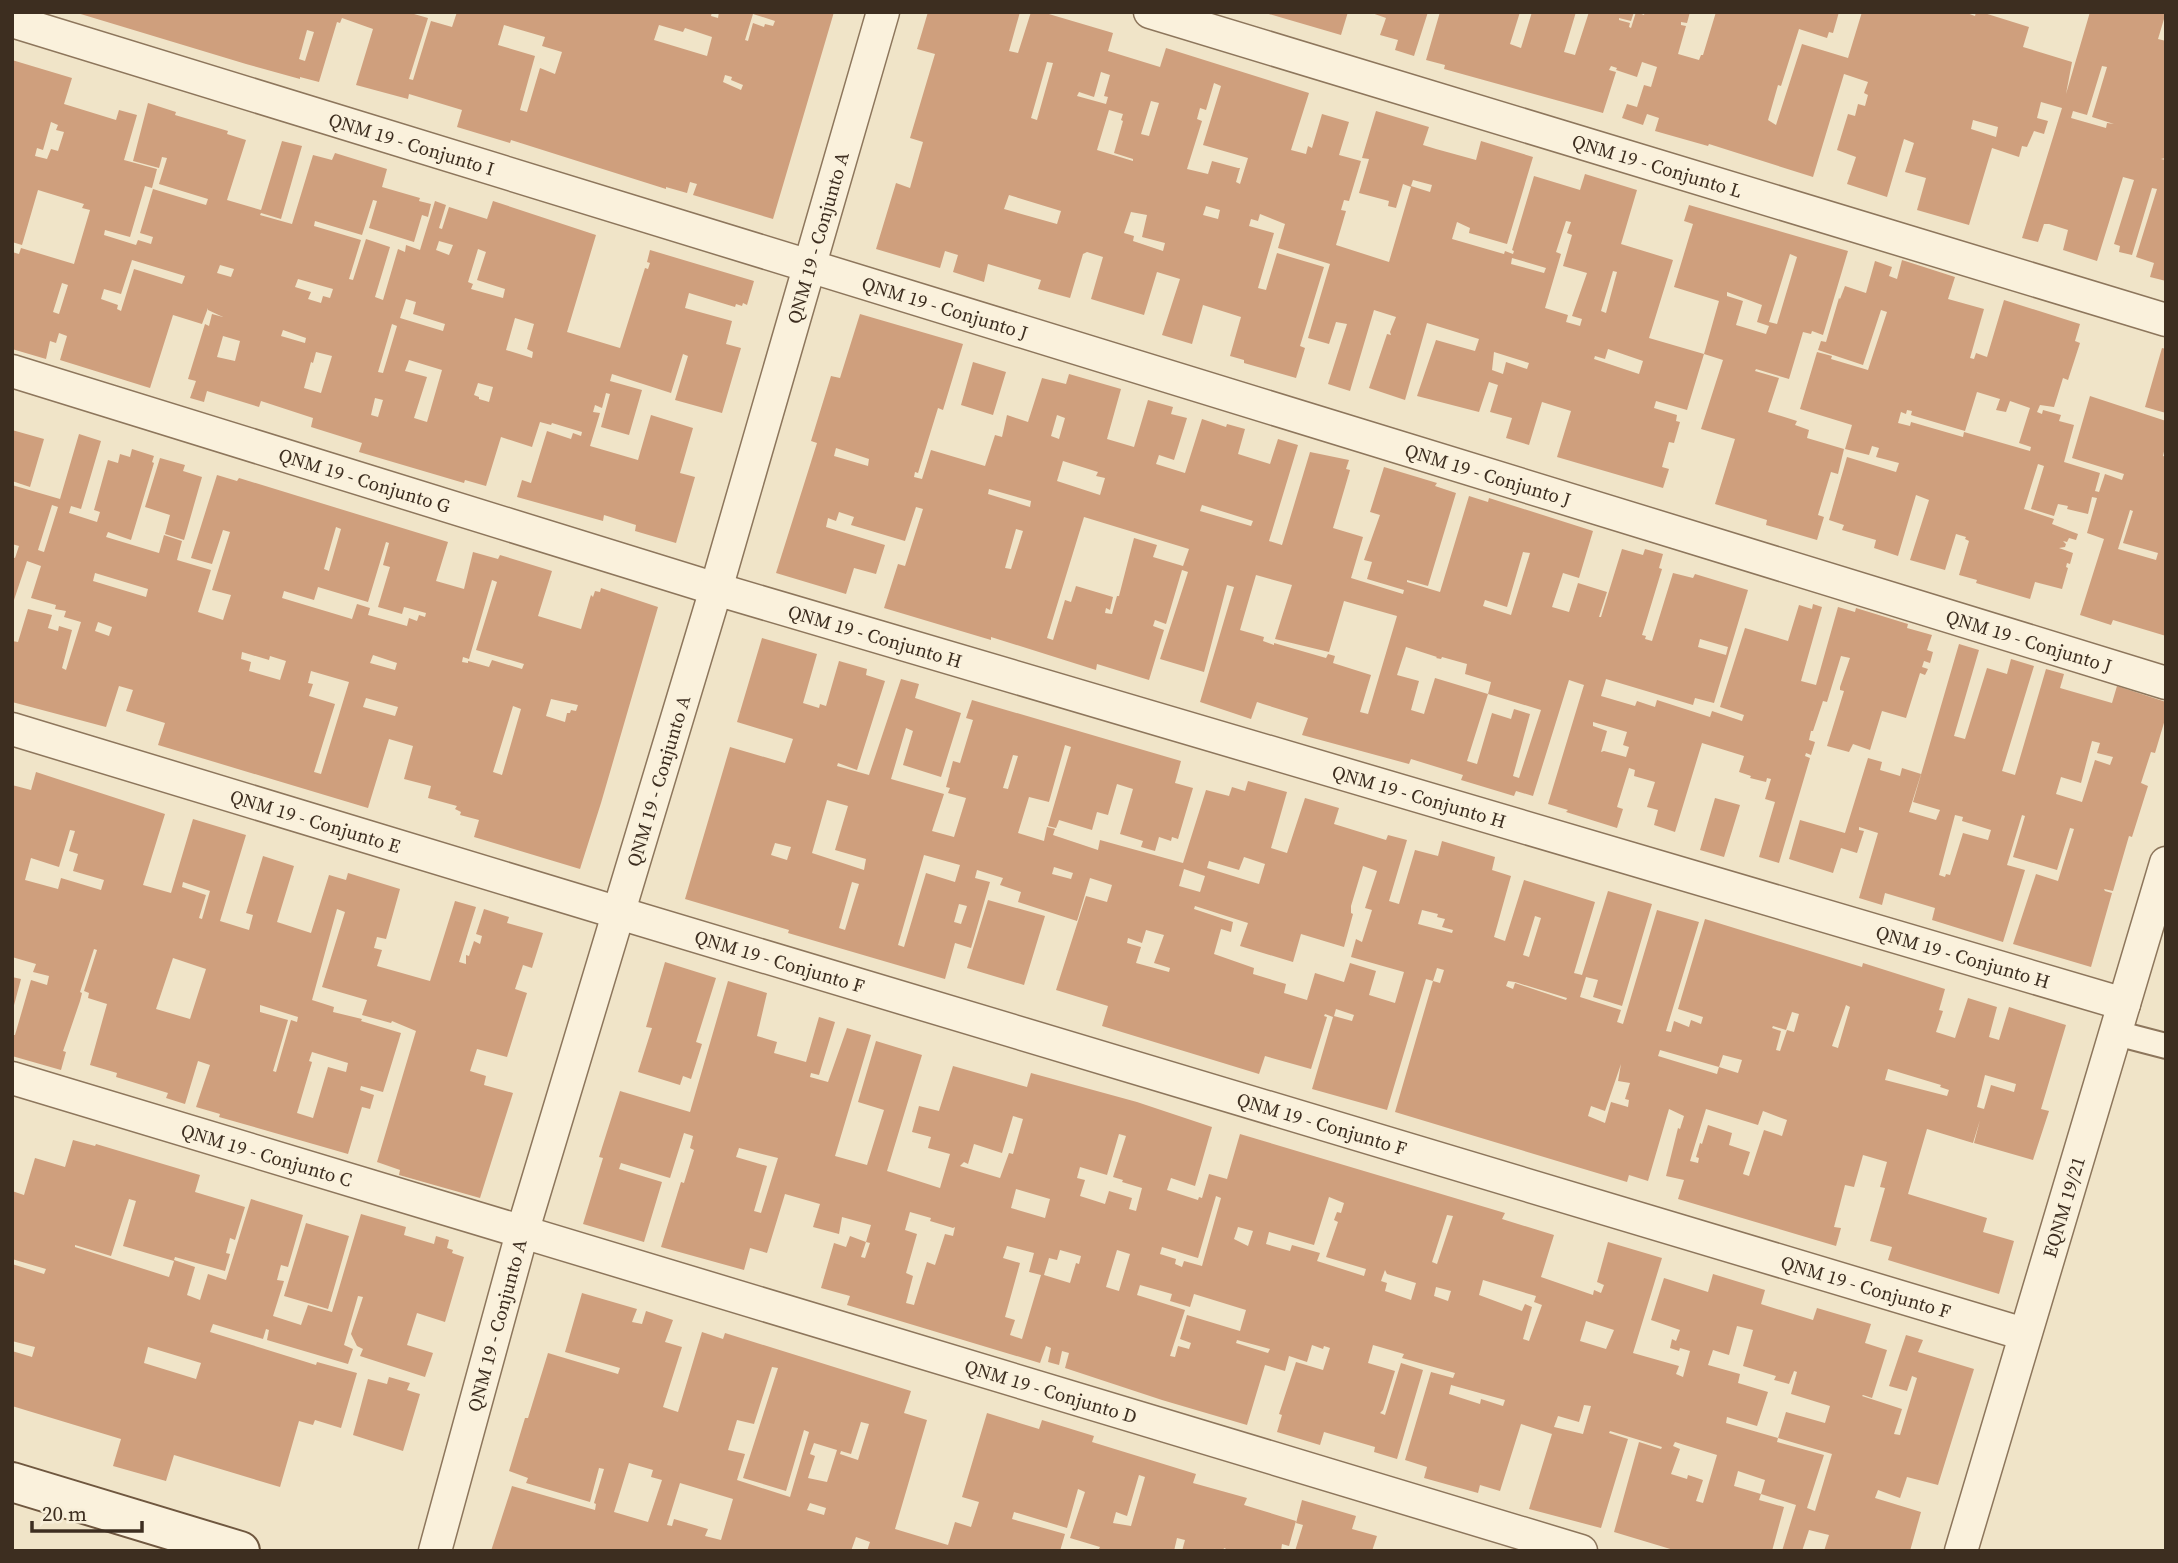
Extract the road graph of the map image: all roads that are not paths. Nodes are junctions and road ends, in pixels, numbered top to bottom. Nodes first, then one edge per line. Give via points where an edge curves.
1 (883, 12) edge
2 (1150, 12) edge
3 (12, 21) edge
4 (810, 266) junction
5 (2166, 320) edge
6 (12, 371) edge
7 (716, 589) junction
8 (2166, 682) edge
9 (12, 729) edge
10 (2166, 863) edge
11 (619, 913) junction
12 (2120, 1018) junction
13 (2166, 1046) edge
14 (12, 1078) edge
15 (522, 1233) junction
16 (2024, 1334) junction
17 (12, 1482) edge
18 (240, 1551) edge
19 (435, 1551) edge
20 (1581, 1551) edge
21 (1961, 1551) edge

1 - 4 street, QNM 19 - Conjunto A
2 - 5 street, QNM 19 - Conjunto L
3 - 4 street, QNM 19 - Conjunto I
4 - 7 street, QNM 19 - Conjunto A
4 - 8 street, QNM 19 - Conjunto J
6 - 7 street, QNM 19 - Conjunto G
7 - 11 street, QNM 19 - Conjunto A
7 - 12 street, QNM 19 - Conjunto H
9 - 11 street, QNM 19 - Conjunto E
10 - 12 street, EQNM 19/21
11 - 15 street, QNM 19 - Conjunto A
11 - 16 street, QNM 19 - Conjunto F
12 - 13 street
12 - 16 street, EQNM 19/21
14 - 15 street, QNM 19 - Conjunto C
15 - 19 street, QNM 19 - Conjunto A
15 - 20 street, QNM 19 - Conjunto D
16 - 21 street, EQNM 19/21
17 - 18 main road

